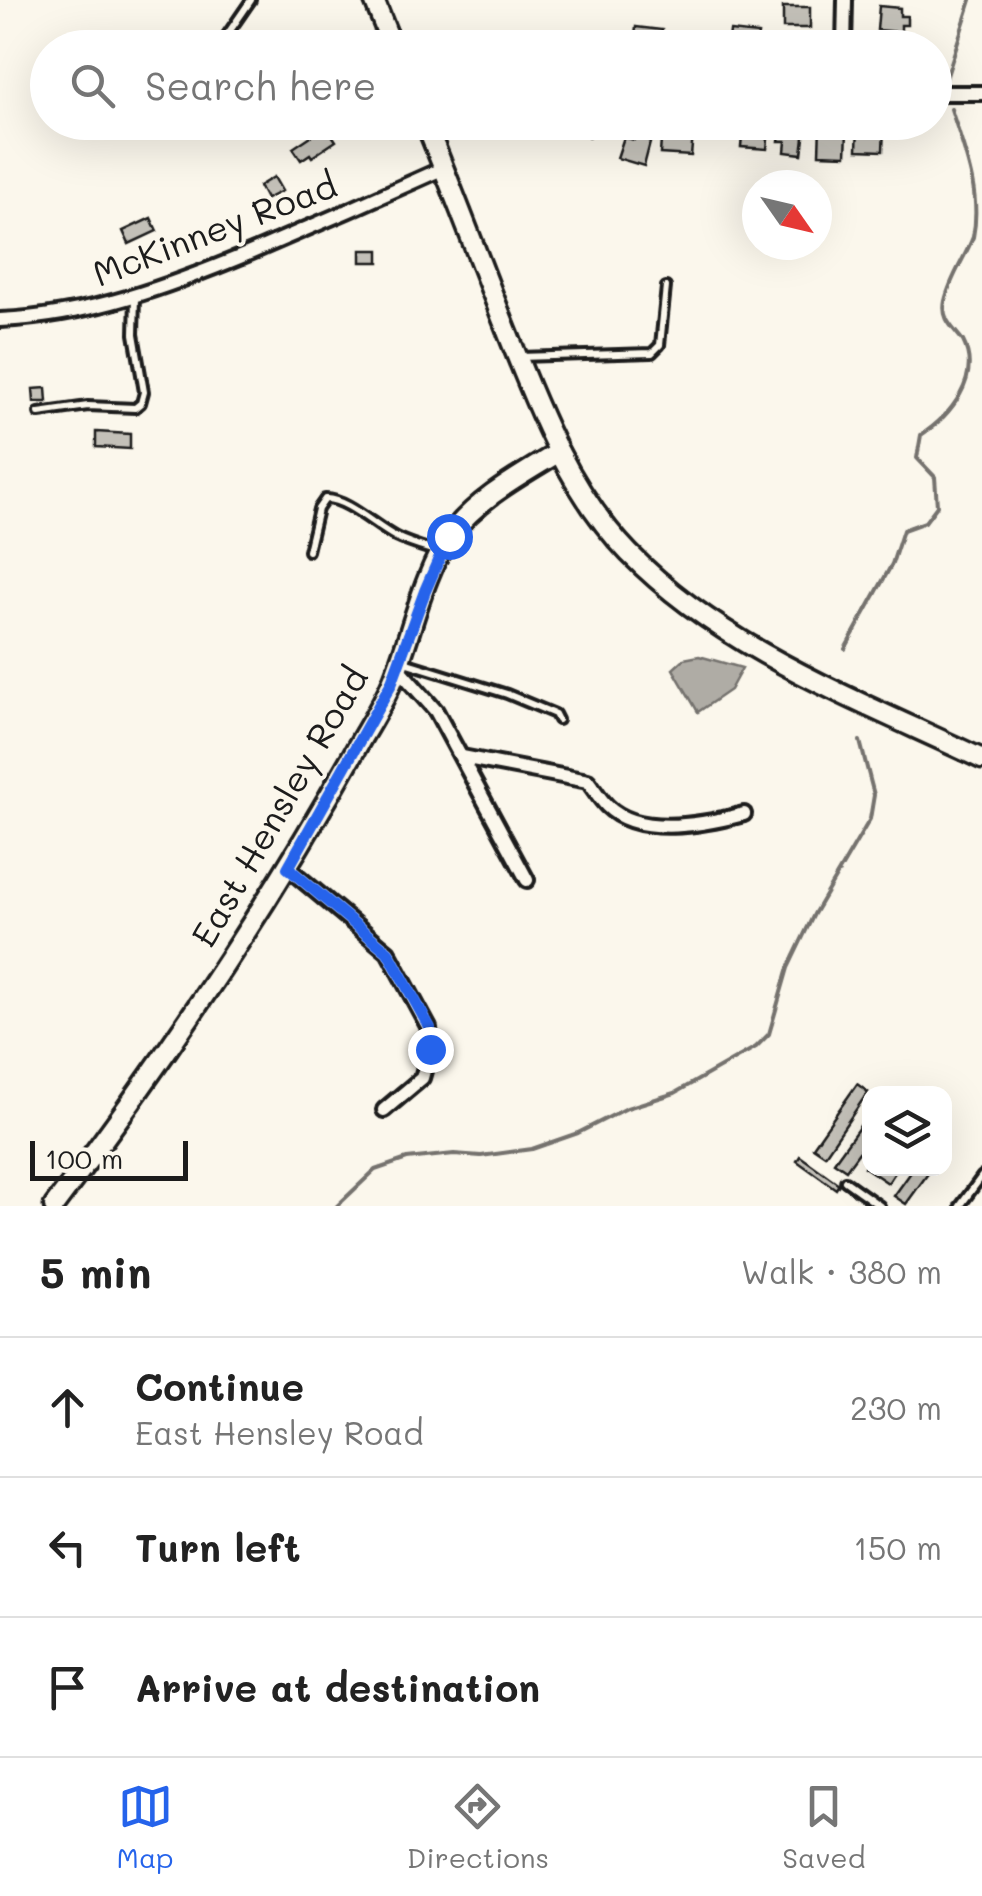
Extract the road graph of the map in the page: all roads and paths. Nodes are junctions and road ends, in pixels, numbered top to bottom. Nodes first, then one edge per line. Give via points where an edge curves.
1 (251, 0) edge
2 (374, 0) edge
3 (845, 0) edge
4 (230, 30) edge
5 (386, 30) edge
6 (844, 30) edge
7 (952, 93) edge
8 (982, 93) edge
9 (432, 140) edge
10 (444, 168) junction
11 (666, 287) dead end
12 (135, 297) junction
13 (0, 320) edge
14 (518, 358) junction
15 (39, 413) dead end
16 (559, 452) junction
17 (308, 551) dead end
18 (441, 552) junction
19 (398, 664) junction
20 (558, 720) dead end
21 (462, 757) junction
22 (982, 759) edge
23 (744, 814) dead end
24 (288, 868) junction
25 (527, 880) dead end
26 (384, 1110) dead end
27 (982, 1176) edge
28 (845, 1182) dead end
29 (54, 1206) edge
30 (880, 1206) edge
31 (960, 1206) edge

1 - 4 lane
2 - 5 main road
3 - 6 street
7 - 8 street
9 - 10 main road
10 - 12 street, McKinney Road
10 - 14 main road
11 - 14 lane via 660,345 652,353
12 - 13 street, McKinney Road via 96,309
12 - 15 lane via 141,403
14 - 16 main road
16 - 18 main road, East Hensley Road via 466,516
16 - 22 main road via 627,551 686,602 784,665
17 - 18 lane via 318,508 338,498 401,540
18 - 19 main road, East Hensley Road
19 - 20 lane via 508,694
19 - 21 street
19 - 24 main road, East Hensley Road
21 - 23 street via 588,780 608,807 640,822 693,824
21 - 25 street
24 - 26 street via 388,952 430,1028 422,1078
24 - 29 main road, East Hensley Road via 212,989
27 - 31 lane
28 - 30 lane

